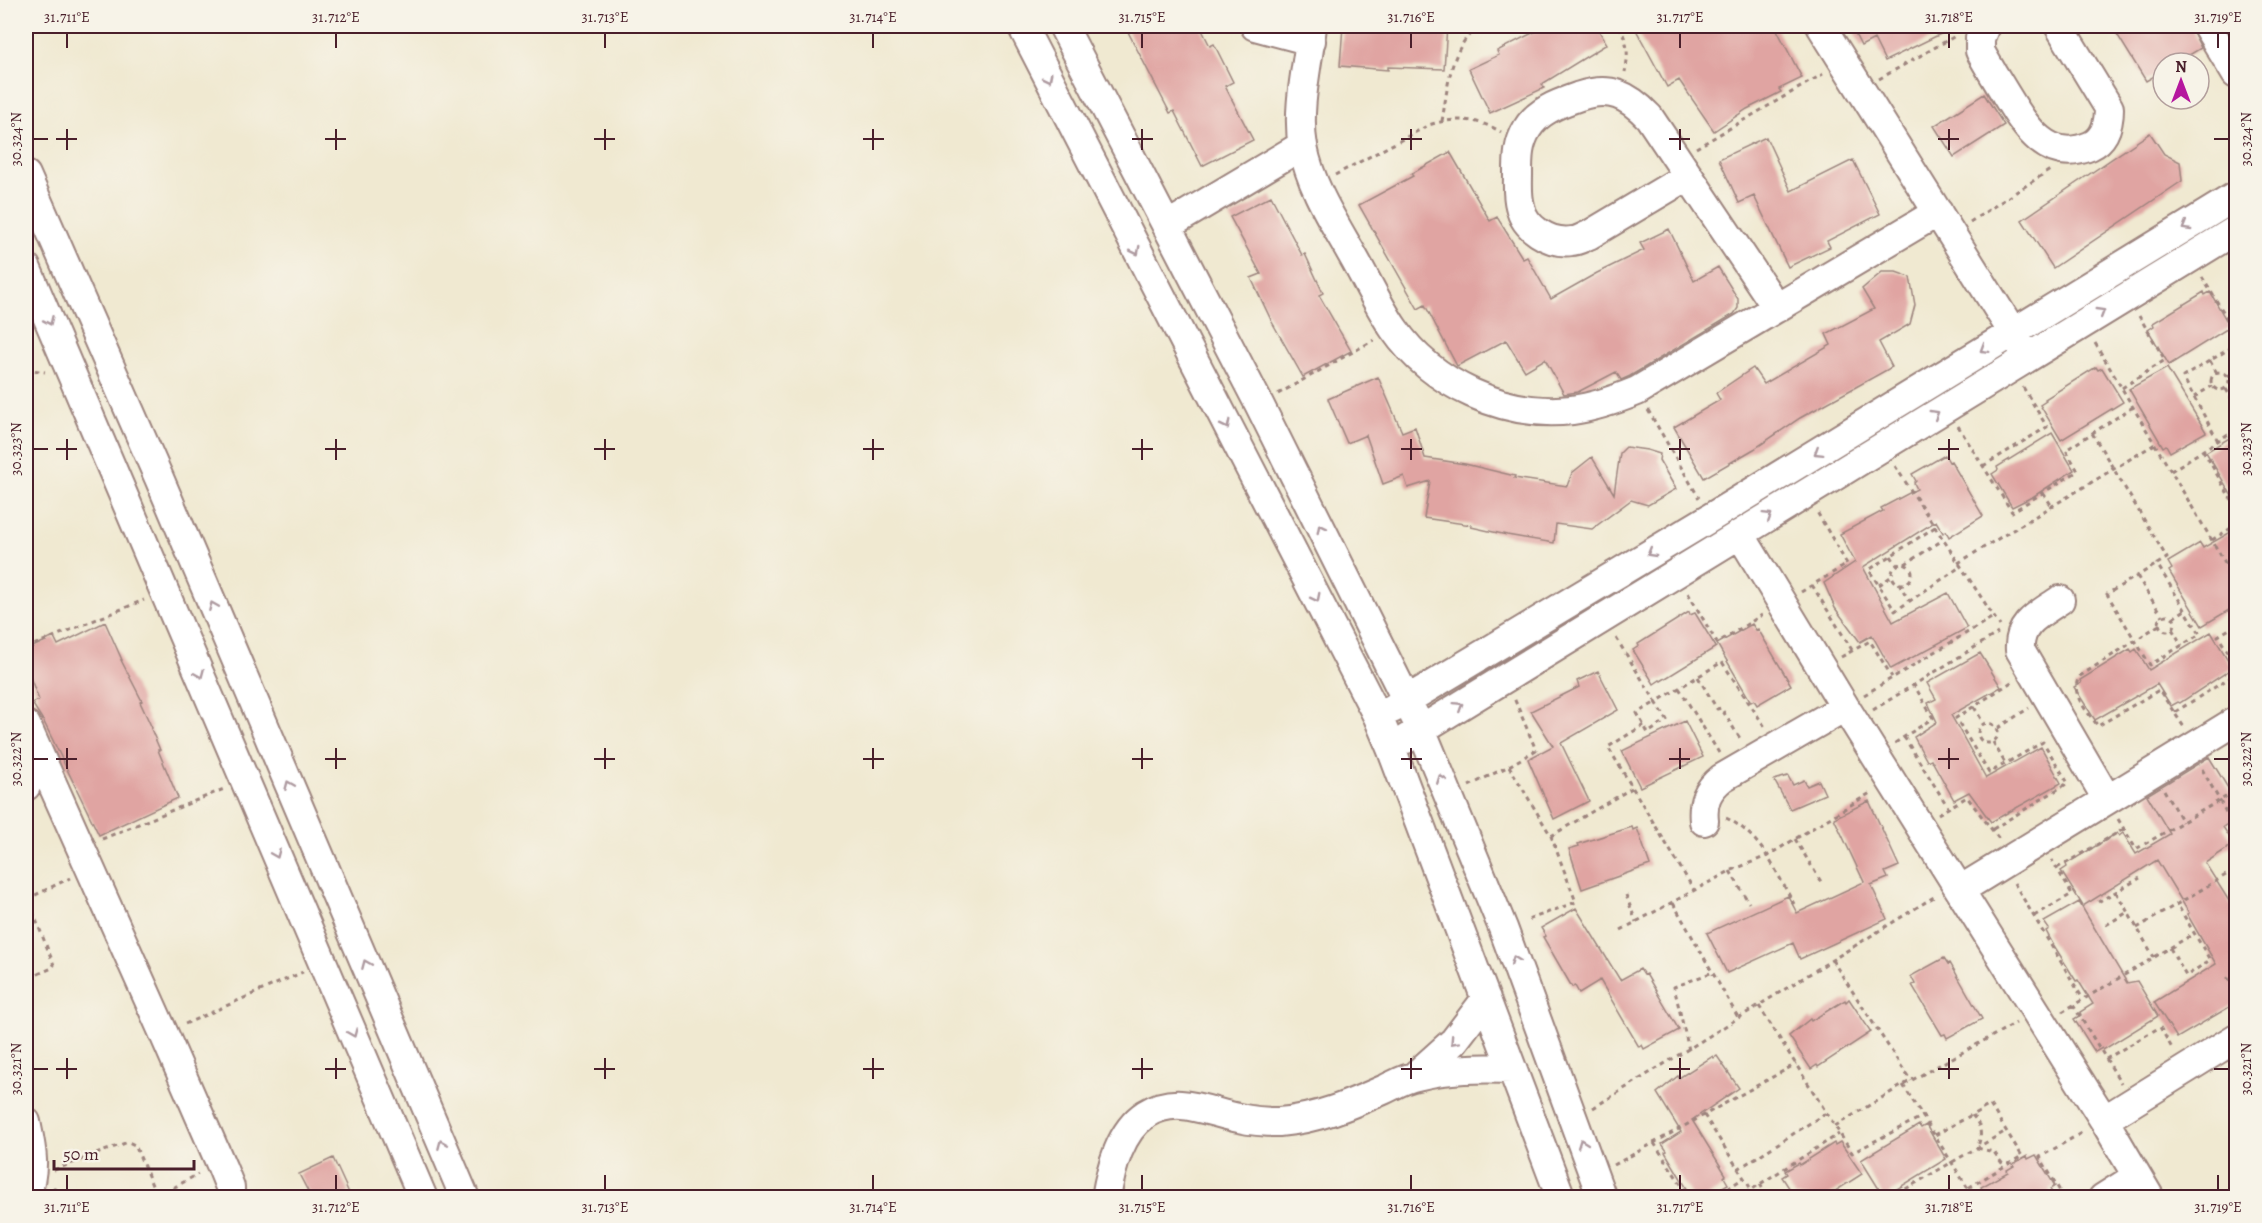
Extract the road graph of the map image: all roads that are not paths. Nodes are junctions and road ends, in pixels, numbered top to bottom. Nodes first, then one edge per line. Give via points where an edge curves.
1 (1022, 26) edge
2 (1063, 26) edge
3 (1255, 26) edge
4 (1821, 26) edge
5 (1985, 26) edge
6 (2059, 26) edge
7 (2207, 26) edge
8 (1312, 33) edge
9 (2236, 74) edge
10 (1302, 145) junction
11 (1682, 168) junction
12 (26, 175) edge
13 (2236, 196) edge
14 (1944, 223) junction
15 (1167, 226) junction
16 (2236, 230) edge
17 (26, 267) edge
18 (1777, 308) junction
19 (2013, 332) junction
20 (2020, 362) junction
21 (159, 478) junction
22 (124, 495) junction
23 (178, 523) junction
24 (1740, 534) junction
25 (142, 539) junction
26 (2060, 600) dead end
27 (1407, 701) junction
28 (1849, 715) junction
29 (1378, 717) junction
30 (2236, 721) edge
31 (1420, 729) junction
32 (29, 733) edge
33 (1391, 748) junction
34 (26, 786) edge
35 (2107, 799) junction
36 (1703, 816) road end
37 (1958, 887) junction
38 (1486, 999) junction
39 (2236, 1038) edge
40 (1512, 1069) junction
41 (1415, 1076) junction
42 (2104, 1120) junction
43 (26, 1122) edge
44 (1598, 1186) edge
45 (2143, 1187) edge
46 (26, 1196) edge
47 (230, 1197) edge
48 (423, 1197) edge
49 (465, 1197) edge
50 (1106, 1197) edge
51 (1561, 1197) edge
52 (2103, 1197) edge

1 -> 29 street
2 - 15 street
3 - 8 street
4 - 14 street
5 - 6 street via 1980,51 2033,135 2046,144 2076,151 2094,145 2104,135 2109,108
7 - 9 street
8 - 10 street via 1301,120
10 - 15 street
10 - 18 street via 1314,186 1394,329 1439,374 1469,392 1501,404 1535,410 1570,410 1604,404 1637,391
11 - 11 street via 1589,235 1572,241 1553,240 1537,232 1526,222 1520,208 1519,147 1527,129 1540,114 1592,92 1614,92 1634,101
11 - 18 street
12 - 21 street
13 -> 19 street
14 - 18 street
14 - 19 street
27 -> 15 street
20 -> 16 street
17 -> 22 street
19 - 20 street
19 -> 27 street
24 -> 20 street
21 - 22 street via 145,494
21 - 23 street
22 - 25 street
23 - 25 street via 157,524
49 -> 23 street
24 - 28 street
31 -> 24 street
25 -> 48 street
26 - 35 street via 2030,620 2021,634 2020,651
27 - 29 street
27 - 31 street
28 - 36 street via 1754,760 1714,785 1708,792
28 - 37 street
29 - 33 street
30 - 35 street
31 - 33 street
44 -> 31 street via 1503,928
32 - 34 street
32 - 47 street via 220,1162
33 - 38 street
35 - 37 street via 2008,861
37 - 42 street
38 - 40 street
38 -> 41 street via 1454,1041
39 - 42 street
40 - 41 street via 1463,1069
40 - 51 street
41 - 50 street via 1330,1113 1300,1120 1269,1122 1194,1106 1162,1106 1147,1113 1125,1136
42 - 45 street
43 - 46 street via 33,1159
45 - 52 street

